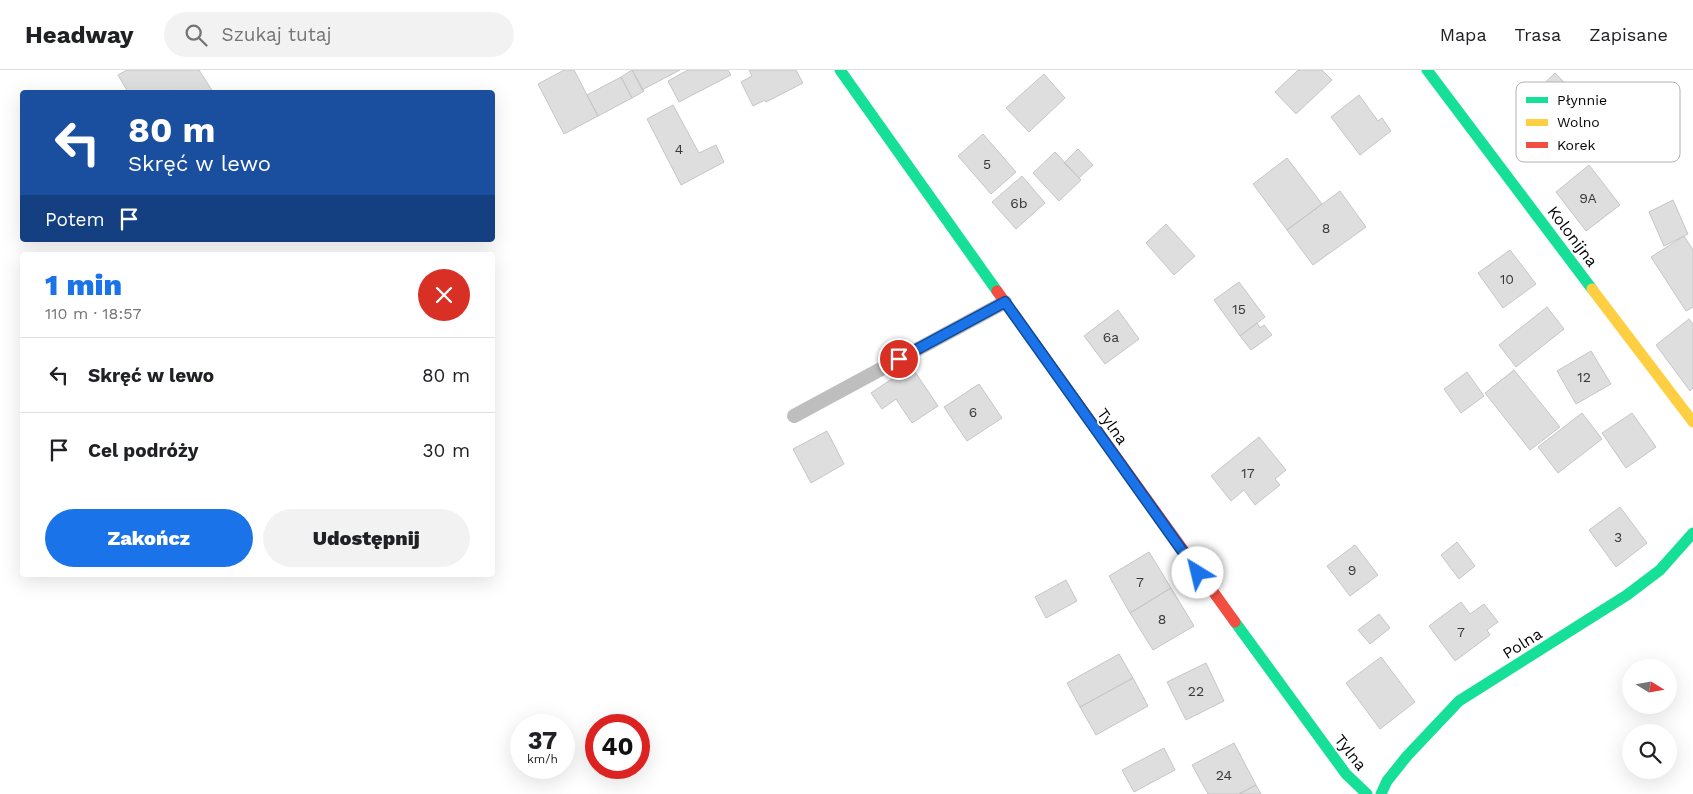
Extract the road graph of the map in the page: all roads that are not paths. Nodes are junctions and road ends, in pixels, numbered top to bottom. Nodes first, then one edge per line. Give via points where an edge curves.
1 (840, 70) edge
2 (1427, 70) edge
3 (1005, 302) junction
4 (794, 416) dead end
5 (1693, 422) edge
6 (1693, 533) edge
7 (1367, 794) edge
8 (1381, 794) edge

1 - 3 street, Tylna
2 - 5 street, Kolonijna
3 - 4 lane
3 - 7 street, Tylna via 1346,774
6 - 8 street, Polna via 1660,570 1627,595 1459,701 1407,756

